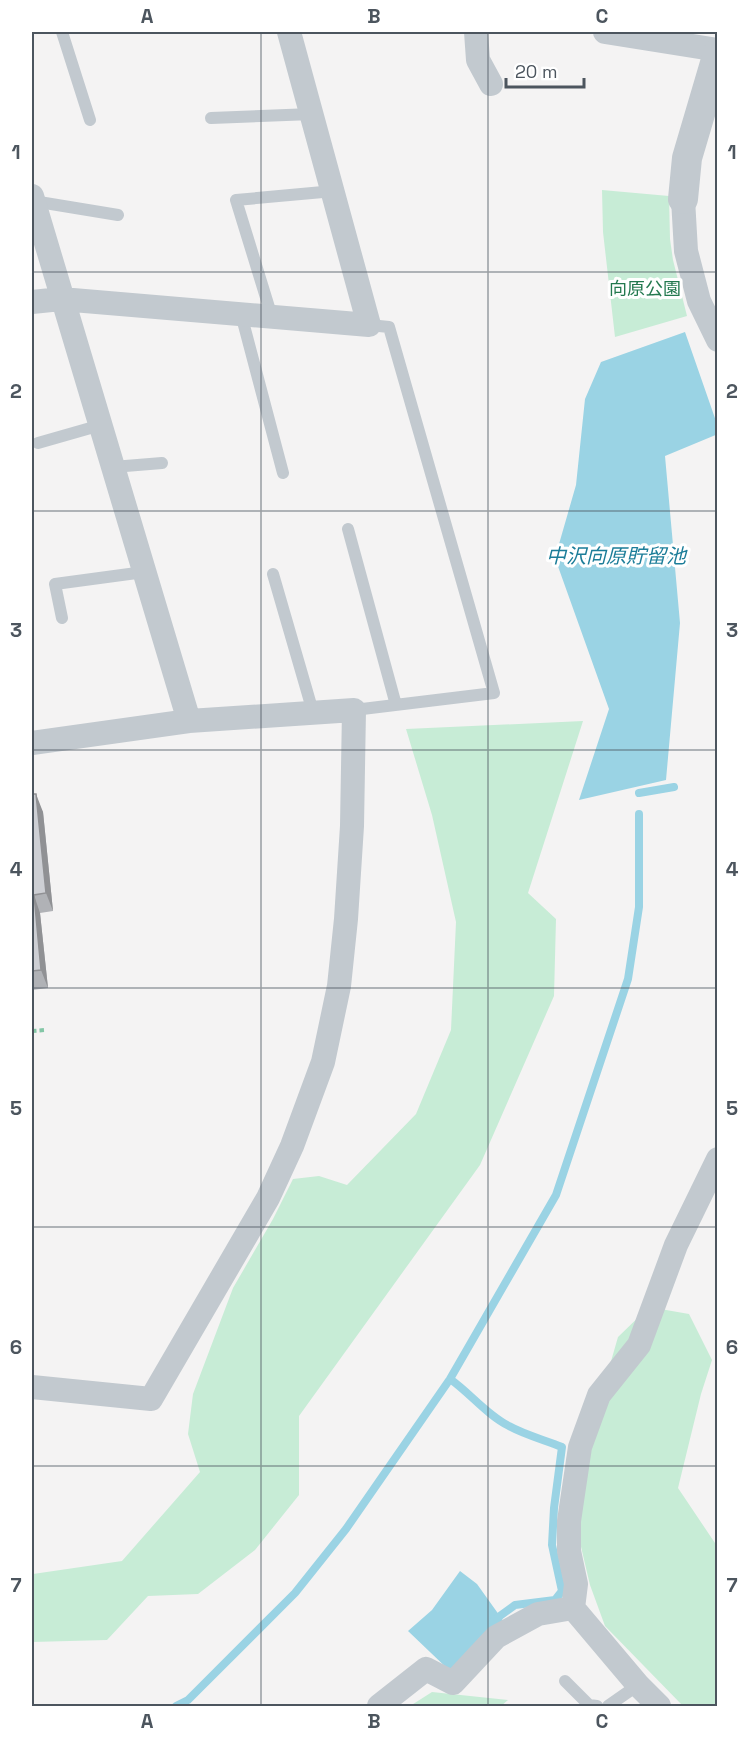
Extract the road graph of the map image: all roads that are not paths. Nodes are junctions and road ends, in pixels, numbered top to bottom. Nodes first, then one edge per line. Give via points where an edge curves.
1 (62, 32) edge
2 (289, 32) edge
3 (477, 32) edge
4 (605, 32) edge
5 (717, 51) edge
6 (491, 84) dead end
7 (312, 114) junction
8 (211, 118) dead end
9 (90, 120) dead end
10 (334, 191) junction
11 (32, 199) edge
12 (683, 199) joint
13 (118, 214) dead end
14 (61, 299) junction
15 (32, 302) edge
16 (241, 314) junction
17 (272, 317) junction
18 (369, 325) junction
19 (717, 340) edge
20 (101, 425) junction
21 (38, 443) dead end
22 (162, 463) dead end
23 (113, 467) junction
24 (283, 473) dead end
25 (348, 529) dead end
26 (144, 572) junction
27 (273, 574) dead end
28 (62, 618) dead end
29 (396, 705) junction
30 (354, 710) junction
31 (313, 712) junction
32 (189, 721) junction
33 (32, 743) edge
34 (717, 1159) edge
35 (32, 1387) edge
36 (573, 1608) junction
37 (565, 1681) dead end
38 (638, 1685) junction
39 (379, 1707) edge
40 (597, 1707) edge
41 (608, 1707) edge
42 (660, 1707) edge

1 - 9 lane
2 - 7 street
3 - 6 street via 478,60
4 - 5 street
5 - 12 street via 687,158
7 - 8 lane
7 - 10 street
10 - 17 lane via 236,200
10 - 18 street
11 - 13 lane
11 - 14 street
12 - 19 street via 686,251 699,301
14 - 15 street
14 - 16 street
14 - 20 street
16 - 17 street
16 - 24 lane
17 - 18 street
18 - 29 lane via 389,327 494,693
20 - 21 lane
20 - 23 street
22 - 23 lane
23 - 26 street
25 - 29 lane
26 - 28 lane via 55,584
26 - 32 street
27 - 31 lane
29 - 30 lane
30 - 31 street
30 - 35 street via 352,826 339,986 323,1062 268,1198 152,1399
31 - 32 street
32 - 33 street
34 - 36 street via 676,1245 639,1345 599,1395 580,1447 569,1521 568,1551 576,1584
36 - 38 street
36 - 39 street via 537,1614 496,1637 453,1683 426,1669
37 - 40 lane via 589,1705
38 - 41 lane
38 - 42 street

